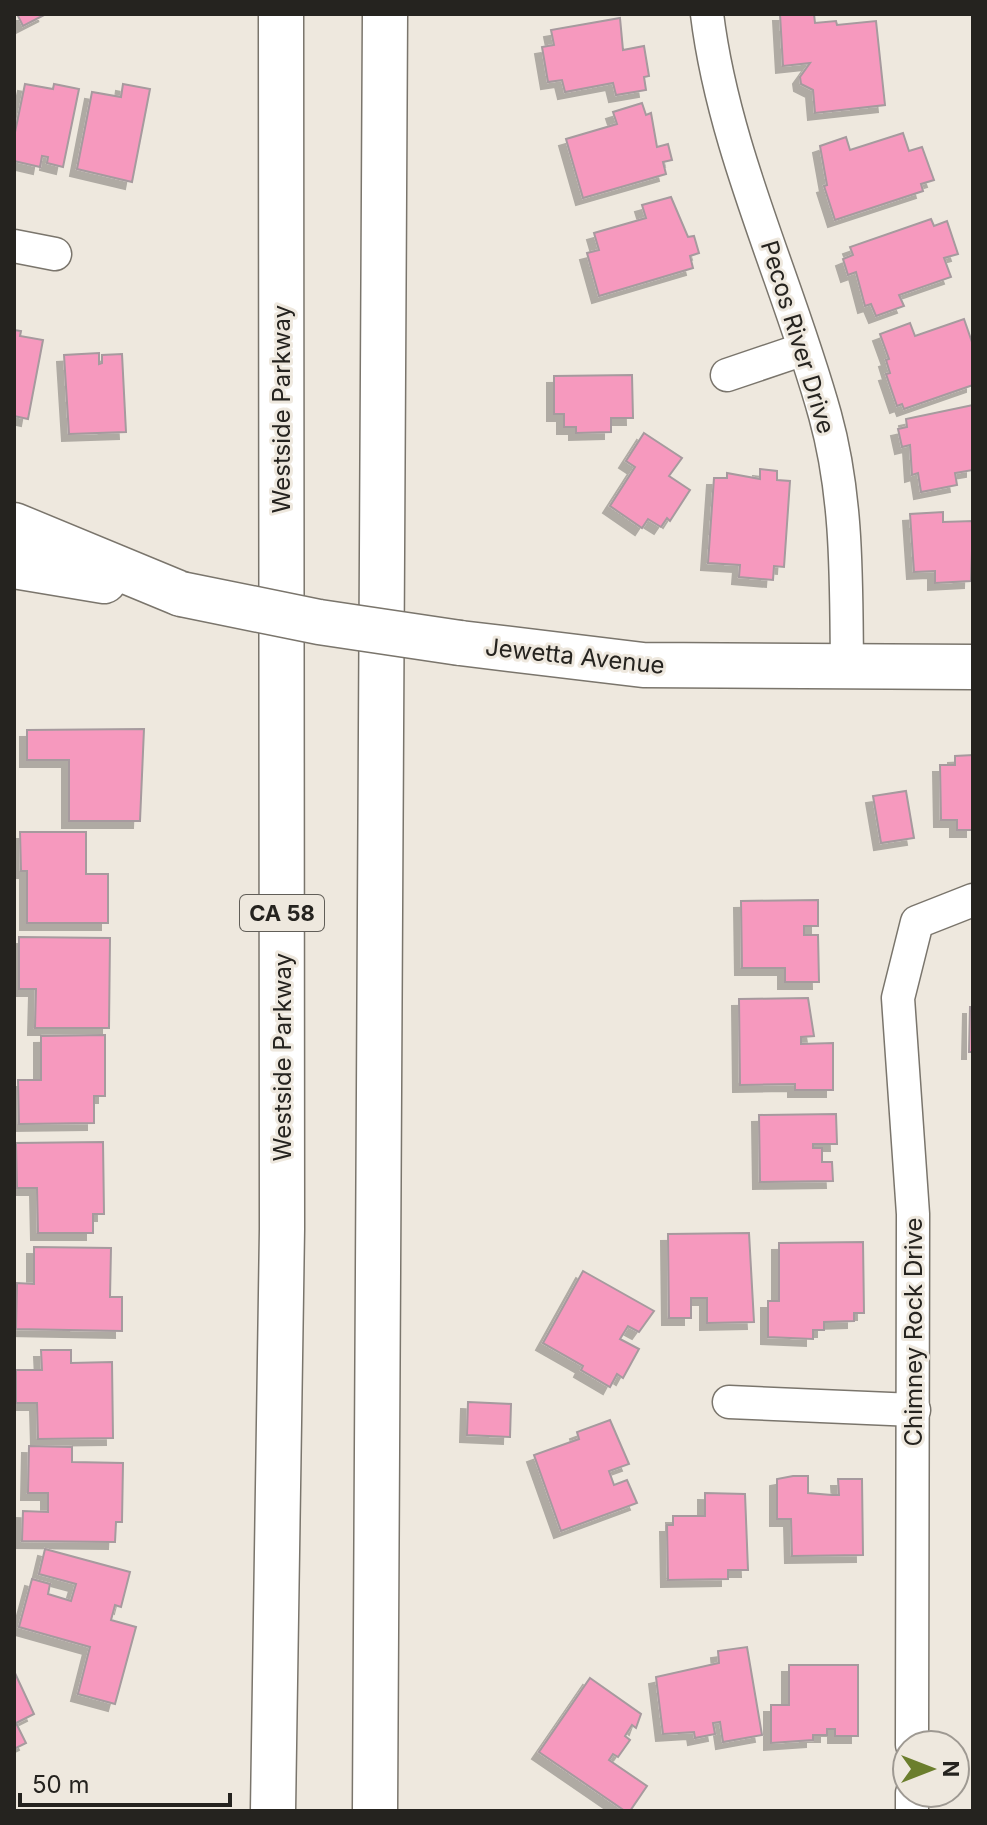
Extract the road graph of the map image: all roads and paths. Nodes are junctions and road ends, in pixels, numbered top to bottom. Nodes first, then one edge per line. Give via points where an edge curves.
1 (281, 14) edge
2 (385, 14) edge
3 (707, 14) edge
4 (14, 246) edge
5 (55, 254) dead end
6 (804, 349) junction
7 (727, 375) dead end
8 (14, 525) edge
9 (14, 566) edge
10 (181, 594) junction
11 (973, 667) edge
12 (847, 668) junction
13 (973, 900) edge
14 (729, 1402) dead end
15 (914, 1410) junction
16 (912, 1729) edge
17 (273, 1811) edge
18 (375, 1811) edge

1 - 17 main road, Westside Parkway / CA 58 via 282,1229
2 - 18 main road
3 - 6 street, Pecos River Drive via 725,108
4 - 5 street
6 - 7 street
6 - 12 street, Pecos River Drive via 839,482 846,548
8 - 10 main road, Jewetta Avenue
9 - 10 main road, Jewetta Avenue
10 - 12 main road, Jewetta Avenue, bridge via 319,622 643,665
11 - 12 main road, Jewetta Avenue
13 - 15 street, Chimney Rock Drive via 917,922 898,998 913,1214
14 - 15 street
15 - 16 street, Chimney Rock Drive

